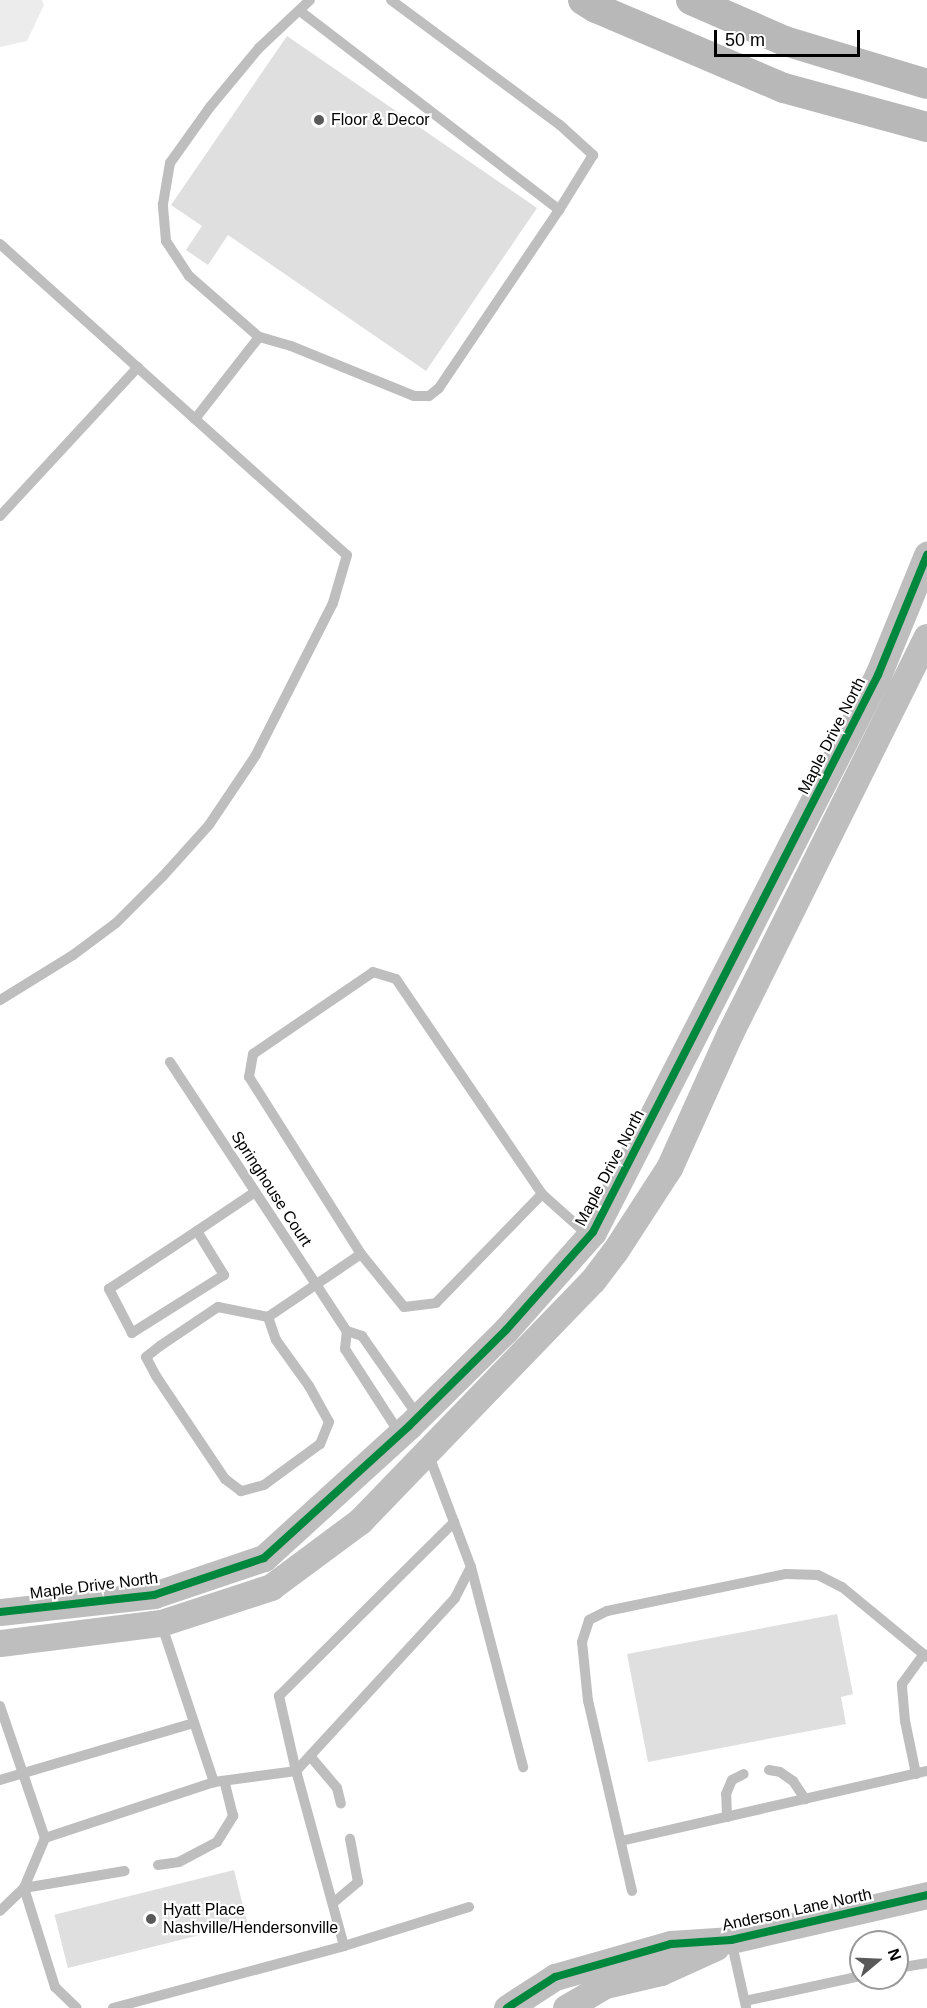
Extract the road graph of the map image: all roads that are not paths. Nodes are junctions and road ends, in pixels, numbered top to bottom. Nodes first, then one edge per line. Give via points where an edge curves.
1 (310, 0) edge
2 (391, 0) edge
3 (583, 0) edge
4 (691, 0) edge
5 (300, 11) junction
6 (927, 84) edge
7 (927, 127) edge
8 (559, 210) junction
9 (0, 244) edge
10 (259, 337) junction
11 (138, 367) junction
12 (195, 419) junction
13 (0, 516) edge
14 (927, 555) edge
15 (927, 637) edge
16 (889, 682) junction
17 (0, 1000) edge
18 (704, 1021) junction
19 (730, 1033) junction
20 (170, 1062) dead end
21 (255, 1192) junction
22 (542, 1194) junction
23 (197, 1231) junction
24 (591, 1234) junction
25 (615, 1251) junction
26 (361, 1254) junction
27 (316, 1284) junction
28 (268, 1317) junction
29 (347, 1331) junction
30 (409, 1425) junction
31 (427, 1451) junction
32 (454, 1522) junction
33 (471, 1567) junction
34 (154, 1595) junction
35 (0, 1612) edge
36 (161, 1623) junction
37 (0, 1642) edge
38 (926, 1655) edge
39 (0, 1706) edge
40 (194, 1723) junction
41 (310, 1756) junction
42 (523, 1767) dead end
43 (769, 1770) dead end
44 (296, 1771) junction
45 (922, 1773) edge
46 (744, 1774) dead end
47 (23, 1775) junction
48 (0, 1780) edge
49 (219, 1782) junction
50 (805, 1799) junction
51 (341, 1804) dead end
52 (727, 1817) junction
53 (45, 1838) junction
54 (350, 1839) dead end
55 (621, 1841) junction
56 (158, 1865) dead end
57 (125, 1871) dead end
58 (24, 1888) junction
59 (632, 1891) dead end
60 (927, 1895) edge
61 (333, 1903) junction
62 (469, 1907) dead end
63 (0, 1911) edge
64 (731, 1940) junction
65 (345, 1946) junction
66 (927, 1963) edge
67 (909, 1966) edge
68 (849, 1979) edge
69 (746, 2005) edge
70 (77, 2008) edge
71 (112, 2008) edge
72 (507, 2008) edge
73 (566, 2008) edge

1 - 5 lane
2 - 8 lane via 560,125 592,155
3 - 7 main road via 784,88
4 - 6 main road via 785,41
5 - 8 lane
5 - 10 lane via 260,48 210,107 170,164 164,204 166,241 189,276
8 - 10 lane via 439,388 429,396 414,396
9 - 11 lane
10 - 12 lane
11 - 12 lane
11 - 13 lane
12 - 17 lane via 348,555 333,603 256,755 209,825 116,923
14 - 16 street, Maple Drive North
15 - 16 street, Maple Drive North
16 - 18 street, Maple Drive North
16 - 19 street, Maple Drive North
18 - 19 street
18 - 24 street, Maple Drive North
19 - 25 street, Maple Drive North via 669,1168
20 - 21 lane, Springhouse Court
21 - 23 lane
21 - 27 lane, Springhouse Court
22 - 24 lane
22 - 26 lane via 436,1303 405,1307
22 - 26 lane via 396,979 373,972 253,1054 249,1077
23 - 23 lane via 109,1289 132,1333 224,1275
24 - 25 street
24 - 30 street, Maple Drive North via 506,1330
25 - 31 street, Maple Drive North via 593,1280
26 - 27 lane
27 - 28 lane
27 - 29 lane, Springhouse Court
28 - 28 lane via 218,1307 146,1357 172,1403 225,1479 241,1491 264,1485 320,1444 329,1422 276,1340
29 - 30 lane via 362,1336
29 - 30 lane via 345,1349
30 - 31 street
30 - 34 street, Maple Drive North via 264,1558
31 - 32 lane
31 - 36 street, Maple Drive North via 360,1521 271,1587
32 - 33 lane
32 - 44 lane via 279,1696
33 - 41 lane via 455,1598
33 - 42 lane
34 - 35 street, Maple Drive North
34 - 36 street
36 - 37 street, Maple Drive North
36 - 40 lane
38 - 45 lane via 902,1684 905,1721
38 - 55 lane via 842,1587 818,1575 786,1574 607,1611 589,1620 582,1642 588,1701
39 - 47 lane
40 - 47 lane
40 - 49 lane
41 - 44 lane
41 - 51 lane via 337,1788
43 - 50 lane via 793,1781
44 - 49 lane
44 - 61 lane
45 - 50 lane
46 - 52 lane via 732,1780 726,1794
47 - 48 lane
47 - 53 lane
49 - 53 lane
49 - 56 lane via 233,1816 217,1842 179,1862
50 - 52 lane
52 - 55 lane
53 - 58 lane
54 - 61 lane via 358,1882
55 - 59 lane
57 - 58 lane
58 - 63 lane
58 - 70 lane via 55,1987
60 - 64 street, Anderson Lane North
61 - 65 lane
62 - 65 lane
64 - 69 lane
64 - 72 street, Anderson Lane North via 670,1944 555,1977
64 - 73 street, Anderson Lane North via 661,1972 605,1985
65 - 71 lane
66 - 67 lane
68 - 69 lane

